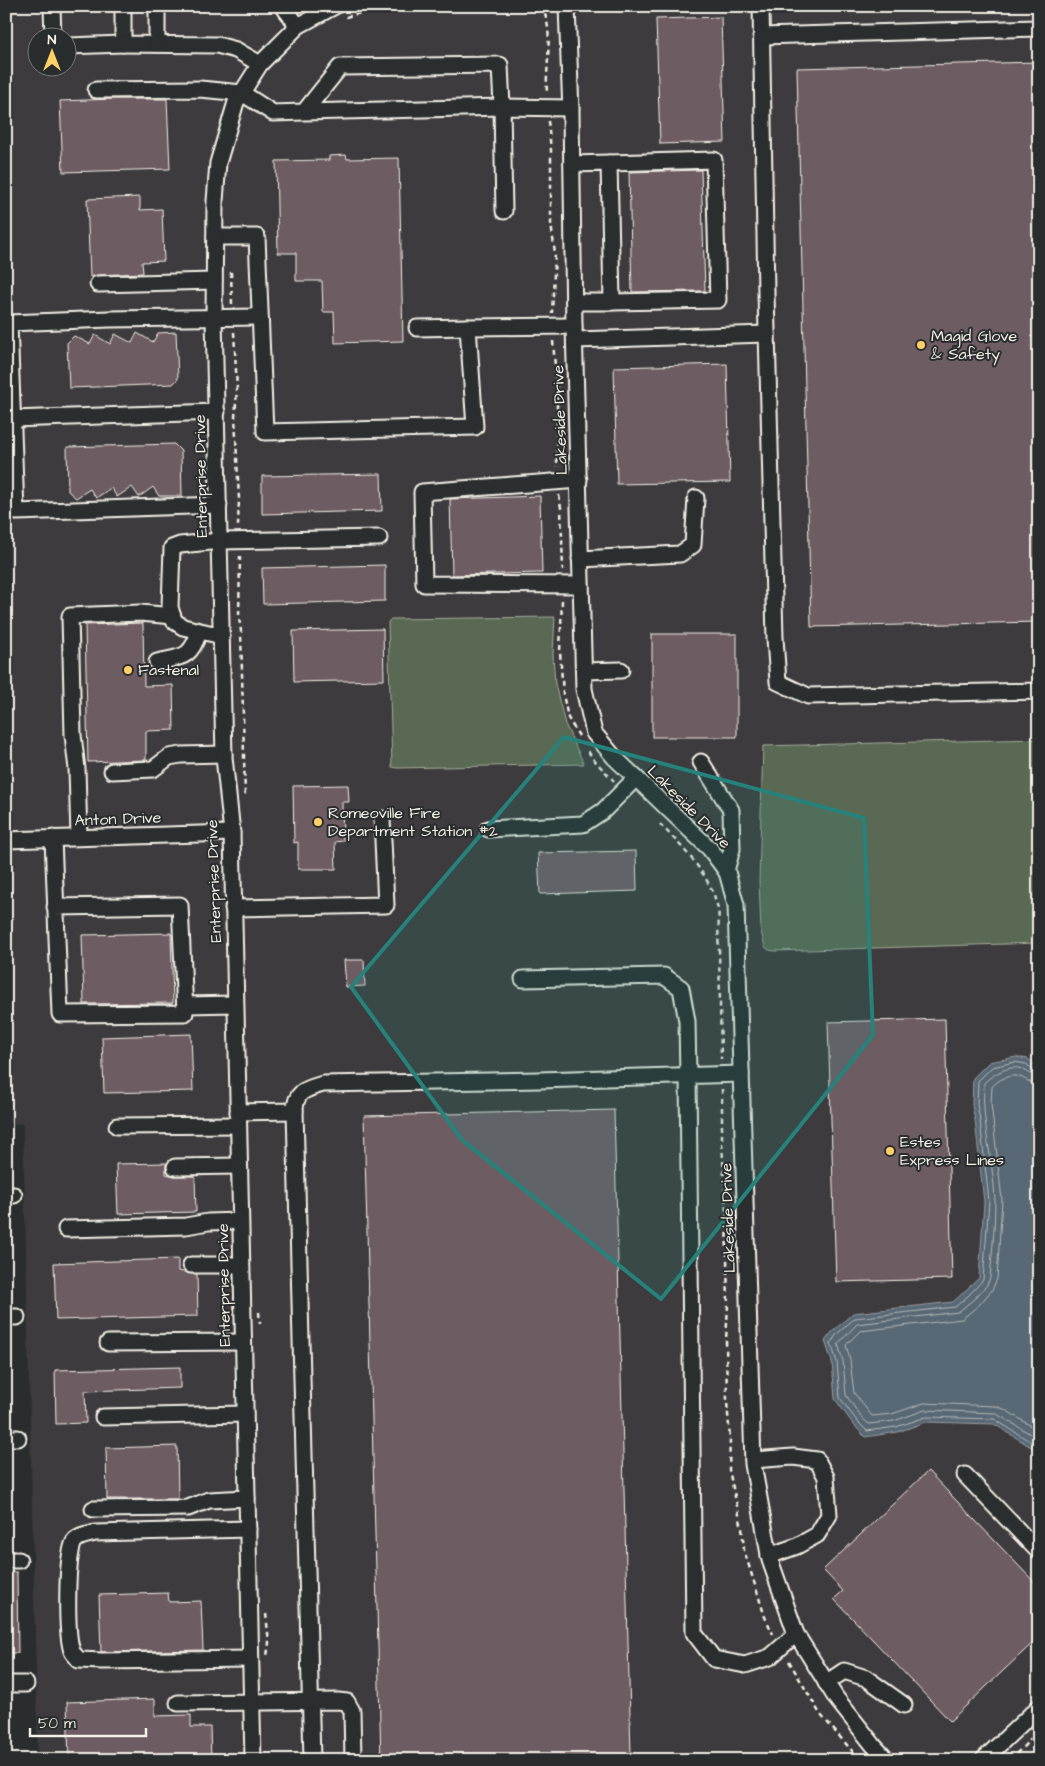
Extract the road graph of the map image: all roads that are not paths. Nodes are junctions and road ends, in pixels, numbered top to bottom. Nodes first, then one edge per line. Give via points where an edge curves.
1 (52, 6) edge
2 (123, 6) edge
3 (157, 6) edge
4 (284, 6) edge
5 (567, 6) edge
6 (760, 6) edge
7 (339, 13) edge
8 (298, 26) junction
9 (53, 28) edge
10 (1039, 28) edge
11 (761, 36) junction
12 (123, 44) junction
13 (156, 44) junction
14 (78, 46) edge
15 (260, 64) junction
16 (96, 90) dead end
17 (242, 93) junction
18 (502, 107) junction
19 (571, 108) junction
20 (304, 112) junction
21 (609, 163) junction
22 (572, 164) junction
23 (504, 211) dead end
24 (215, 237) junction
25 (214, 281) junction
26 (98, 284) dead end
27 (574, 302) junction
28 (612, 302) junction
29 (214, 318) junction
30 (260, 318) junction
31 (468, 327) junction
32 (417, 328) dead end
33 (574, 333) junction
34 (767, 334) junction
35 (217, 412) junction
36 (12, 419) junction
37 (579, 480) junction
38 (696, 498) dead end
39 (219, 505) junction
40 (379, 538) dead end
41 (220, 541) junction
42 (580, 559) junction
43 (581, 585) junction
44 (171, 612) junction
45 (199, 632) junction
46 (222, 636) junction
47 (157, 662) dead end
48 (622, 670) dead end
49 (584, 672) junction
50 (1039, 690) edge
51 (224, 754) junction
52 (701, 762) dead end
53 (112, 771) dead end
54 (636, 778) junction
55 (382, 819) dead end
56 (488, 829) dead end
57 (232, 832) junction
58 (79, 837) junction
59 (53, 838) junction
60 (6, 840) edge
61 (726, 871) junction
62 (56, 907) junction
63 (233, 908) junction
64 (523, 979) dead end
65 (236, 1004) junction
66 (186, 1005) junction
67 (741, 1074) junction
68 (688, 1076) junction
69 (295, 1111) junction
70 (238, 1118) junction
71 (117, 1126) dead end
72 (239, 1166) junction
73 (176, 1167) dead end
74 (240, 1221) junction
75 (66, 1229) dead end
76 (191, 1265) dead end
77 (241, 1265) junction
78 (243, 1342) junction
79 (108, 1344) dead end
80 (245, 1414) junction
81 (102, 1416) dead end
82 (753, 1460) junction
83 (965, 1475) dead end
84 (247, 1498) junction
85 (93, 1509) dead end
86 (248, 1529) junction
87 (1039, 1552) edge
88 (769, 1556) junction
89 (796, 1634) junction
90 (250, 1659) junction
91 (826, 1683) junction
92 (6, 1684) edge
93 (26, 1684) dead end
94 (310, 1702) junction
95 (178, 1703) dead end
96 (251, 1703) junction
97 (904, 1705) dead end
98 (1039, 1707) edge
99 (253, 1760) edge
100 (312, 1760) edge
101 (353, 1760) edge
102 (887, 1760) edge
103 (982, 1760) edge

1 - 9 street
2 - 12 street
3 - 13 street
4 - 8 street
5 - 19 street, Lakeside Drive
6 - 11 street
7 - 8 street, Enterprise Drive
8 - 15 street, Enterprise Drive
10 - 11 street
11 - 34 street
12 - 13 street
12 - 14 street
13 - 15 street via 217,45 236,50
15 - 17 street, Enterprise Drive
16 - 17 street via 200,89
17 - 20 street via 273,113
17 - 24 street, Enterprise Drive via 236,102 218,163
18 - 19 street
18 - 20 street
18 - 20 street via 500,65 340,67
18 - 23 street
19 - 22 street, Lakeside Drive
21 - 22 street
21 - 28 street
21 - 28 street via 714,160 718,300
22 - 27 street, Lakeside Drive
24 - 25 street, Enterprise Drive
24 - 30 street via 257,237
25 - 26 street
25 - 29 street, Enterprise Drive
27 - 28 street
27 - 33 street, Lakeside Drive
29 - 30 street
29 - 35 street, Enterprise Drive
29 - 36 street via 9,323
30 - 31 street via 265,432 475,426
31 - 32 street
31 - 33 street via 553,326
33 - 34 street
33 - 37 street, Lakeside Drive
34 - 50 street via 778,682 808,696
35 - 36 street
35 - 39 street, Enterprise Drive
36 - 39 street via 16,512
37 - 42 street, Lakeside Drive
37 - 43 street via 422,492 424,584
38 - 42 street via 693,545 680,554
39 - 41 street, Enterprise Drive
40 - 41 street
41 - 44 street via 172,548
41 - 46 street, Enterprise Drive
42 - 43 street, Lakeside Drive
43 - 49 street, Lakeside Drive
44 - 45 street via 174,620 183,627
44 - 58 street via 70,616
45 - 46 street
45 - 47 street via 187,654
46 - 51 street, Enterprise Drive
48 - 49 street
49 - 54 street, Lakeside Drive via 584,689 594,734
51 - 53 street via 181,755 169,757 153,769
51 - 57 street, Enterprise Drive
52 - 61 street via 731,810 732,849
54 - 56 street via 603,811 583,824
54 - 61 street, Lakeside Drive via 710,849
55 - 63 street via 386,905
57 - 58 street, Anton Drive
57 - 63 street, Enterprise Drive
58 - 59 street, Anton Drive
59 - 60 street, Anton Drive
59 - 62 street
61 - 67 street, Lakeside Drive via 736,905
62 - 66 street via 180,904
62 - 66 street via 60,1014 185,1013
63 - 65 street, Enterprise Drive
64 - 68 street via 664,976 681,988 687,1021
65 - 66 street
65 - 70 street, Enterprise Drive
67 - 68 street
67 - 82 street, Lakeside Drive
68 - 69 street via 323,1084 304,1089 295,1101
68 - 89 street via 694,1633 714,1659 744,1665 770,1657
69 - 70 street
69 - 94 street
70 - 71 street
70 - 72 street, Enterprise Drive
72 - 73 street
72 - 74 street, Enterprise Drive
74 - 75 street via 186,1226
74 - 77 street, Enterprise Drive
76 - 77 street
77 - 78 street, Enterprise Drive
78 - 79 street
78 - 80 street, Enterprise Drive
80 - 81 street
80 - 84 street, Enterprise Drive
82 - 88 street, Lakeside Drive
82 - 88 street via 793,1457 817,1460 826,1478 829,1515 817,1535
83 - 87 street
84 - 85 street via 209,1500 188,1508
84 - 86 street, Enterprise Drive
86 - 90 street, Enterprise Drive
86 - 90 street via 81,1536 74,1542 69,1560 69,1631 72,1652 79,1660
88 - 89 street, Lakeside Drive
89 - 91 street, Lakeside Drive
90 - 96 street, Enterprise Drive
91 - 97 street via 844,1671 866,1678
91 - 102 street, Lakeside Drive
92 - 93 street
94 - 96 street
94 - 100 street
94 - 101 street via 346,1702 352,1711
95 - 96 street
96 - 99 street, Enterprise Drive
98 - 103 street

